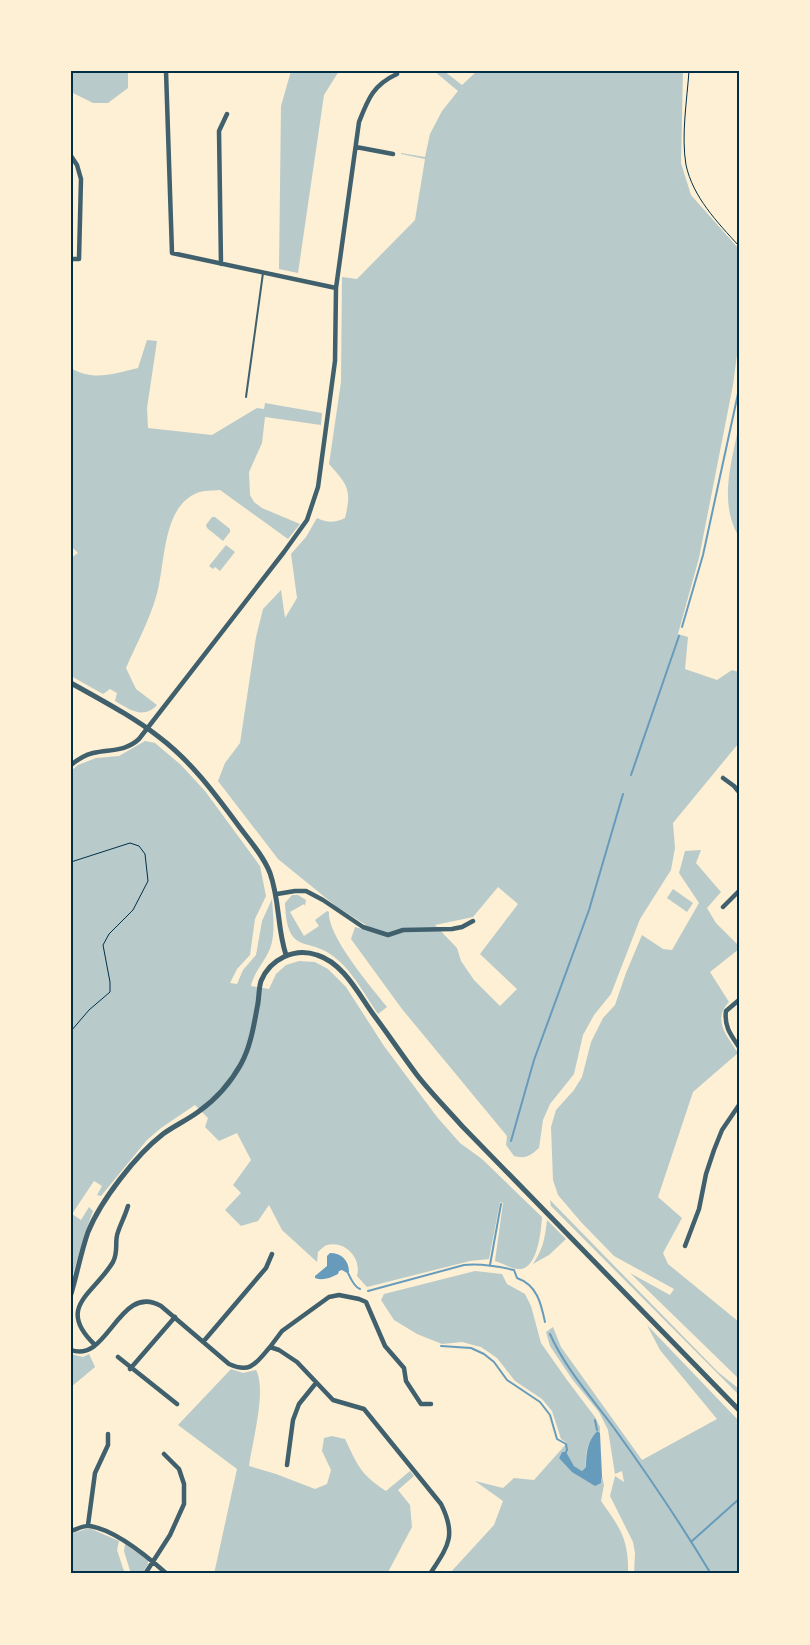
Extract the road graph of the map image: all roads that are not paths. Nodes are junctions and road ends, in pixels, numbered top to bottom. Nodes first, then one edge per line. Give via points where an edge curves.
1 (166, 71) edge
2 (397, 74) dead end
3 (227, 114) dead end
4 (356, 148) junction
5 (393, 154) dead end
6 (71, 156) edge
7 (71, 259) edge
8 (221, 264) junction
9 (263, 273) junction
10 (336, 288) junction
11 (246, 397) dead end
12 (71, 683) edge
13 (147, 728) junction
14 (71, 765) edge
15 (723, 778) dead end
16 (739, 792) edge
17 (739, 891) edge
18 (277, 894) junction
19 (723, 907) dead end
20 (473, 921) dead end
21 (286, 955) junction
22 (739, 1000) edge
23 (739, 1047) edge
24 (739, 1104) edge
25 (128, 1206) dead end
26 (685, 1246) dead end
27 (272, 1254) dead end
28 (71, 1294) edge
29 (175, 1317) junction
30 (203, 1342) junction
31 (95, 1345) junction
32 (270, 1347) junction
33 (71, 1350) edge
34 (118, 1358) dead end
35 (130, 1369) junction
36 (316, 1383) junction
37 (177, 1404) dead end
38 (431, 1404) dead end
39 (739, 1410) edge
40 (108, 1434) dead end
41 (164, 1454) dead end
42 (287, 1466) dead end
43 (88, 1525) junction
44 (71, 1531) edge
45 (154, 1562) junction
46 (145, 1574) edge
47 (168, 1574) edge
48 (430, 1574) edge

1 - 8 street via 172,253
2 - 4 street via 373,90 360,122
3 - 8 street via 219,131
4 - 5 street
4 - 10 street
6 - 7 street via 81,179 79,259
8 - 9 street
9 - 10 street
9 - 11 lane
10 - 13 street via 335,361 318,487 307,520
12 - 13 street
13 - 14 street via 132,746 91,753
13 - 18 street via 188,764 222,804 262,857
15 - 16 street
17 - 19 street
18 - 20 street via 306,891 363,927 388,935 403,930 452,929
18 - 21 street
21 - 28 street via 269,968 261,981 248,1049 228,1084 199,1111 163,1134 148,1148 103,1204 88,1234
21 - 39 street via 302,952 317,955 331,962 347,978 419,1077 462,1126
22 - 23 street via 726,1011 725,1022
24 - 26 street via 722,1130 714,1150 700,1209
25 - 31 street via 117,1232 117,1253 76,1314 77,1322
27 - 30 street via 266,1268
29 - 30 street
29 - 31 street via 155,1302 141,1301 133,1304
29 - 35 street
30 - 32 street via 228,1364 240,1368 250,1367
31 - 33 street via 90,1350
32 - 36 street via 298,1362
32 - 38 street via 282,1331 329,1297 359,1298 366,1302 386,1346 404,1368 406,1381 421,1404
34 - 35 street
35 - 37 street
36 - 42 street via 299,1404
36 - 48 street via 333,1400 364,1409 441,1504 448,1518 447,1547
40 - 43 street via 108,1445 95,1473
41 - 45 street via 179,1469 184,1484 184,1504
43 - 44 street
43 - 45 street via 124,1541
45 - 46 street
45 - 47 street

